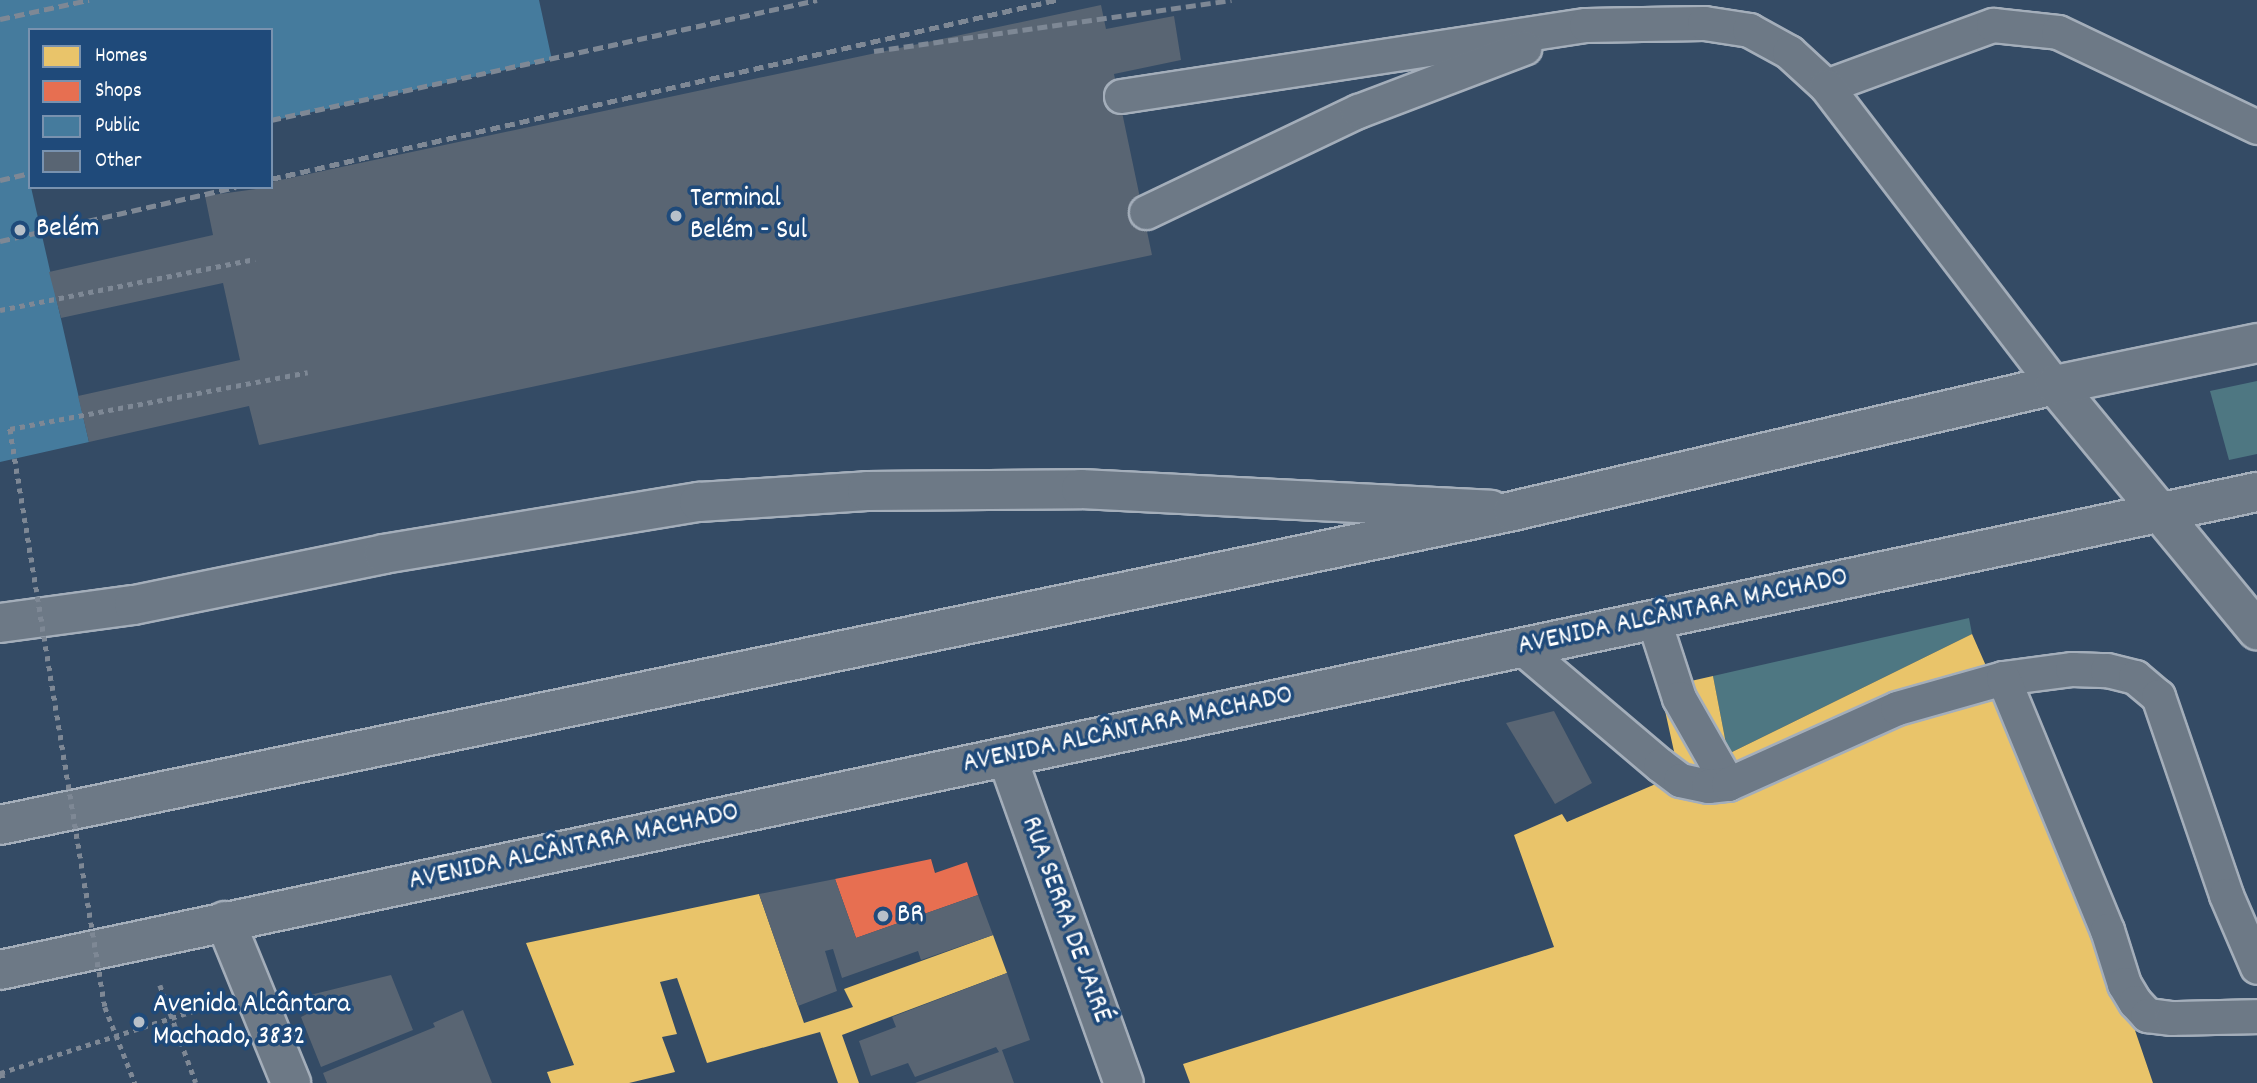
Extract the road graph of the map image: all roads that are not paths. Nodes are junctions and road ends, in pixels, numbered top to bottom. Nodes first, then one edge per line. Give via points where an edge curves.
1 (1586, 25) junction
2 (1826, 86) junction
3 (1121, 96) dead end
4 (2257, 127) edge
5 (1146, 212) dead end
6 (2257, 343) edge
7 (2055, 385) junction
8 (2257, 492) edge
9 (1513, 511) junction
10 (2161, 513) junction
11 (1654, 618) junction
12 (0, 622) edge
13 (2257, 630) edge
14 (1522, 648) junction
15 (2003, 678) junction
16 (1007, 757) junction
17 (1728, 784) junction
18 (0, 825) edge
19 (225, 921) junction
20 (2257, 967) edge
21 (0, 970) edge
22 (2257, 1016) edge
23 (291, 1083) edge
24 (1124, 1083) edge

1 - 2 lane via 1704,23 1749,30 1789,52
1 - 3 lane
1 - 5 lane via 1358,111
2 - 4 lane via 1993,25 2058,32
2 - 7 lane
6 - 7 main road
7 - 9 main road
7 - 10 main road
8 - 10 main road, AVENIDA ALCÂNTARA MACHADO
9 - 12 main road via 1081,489 867,491 699,502 425,546 134,605
9 - 18 main road
10 - 11 main road, AVENIDA ALCÂNTARA MACHADO
10 - 13 main road
11 - 14 main road, AVENIDA ALCÂNTARA MACHADO
11 - 17 lane via 1679,698
14 - 16 main road, AVENIDA ALCÂNTARA MACHADO
14 - 17 lane via 1598,717 1681,780 1694,785
15 - 17 lane via 1897,709
15 - 20 lane via 2072,669 2107,670 2135,677 2158,696
15 - 22 lane via 2135,1002 2147,1015
16 - 19 main road, AVENIDA ALCÂNTARA MACHADO
16 - 24 main road, RUA SERRA DE JAIRÉ
19 - 21 main road, AVENIDA ALCÂNTARA MACHADO
19 - 23 main road

